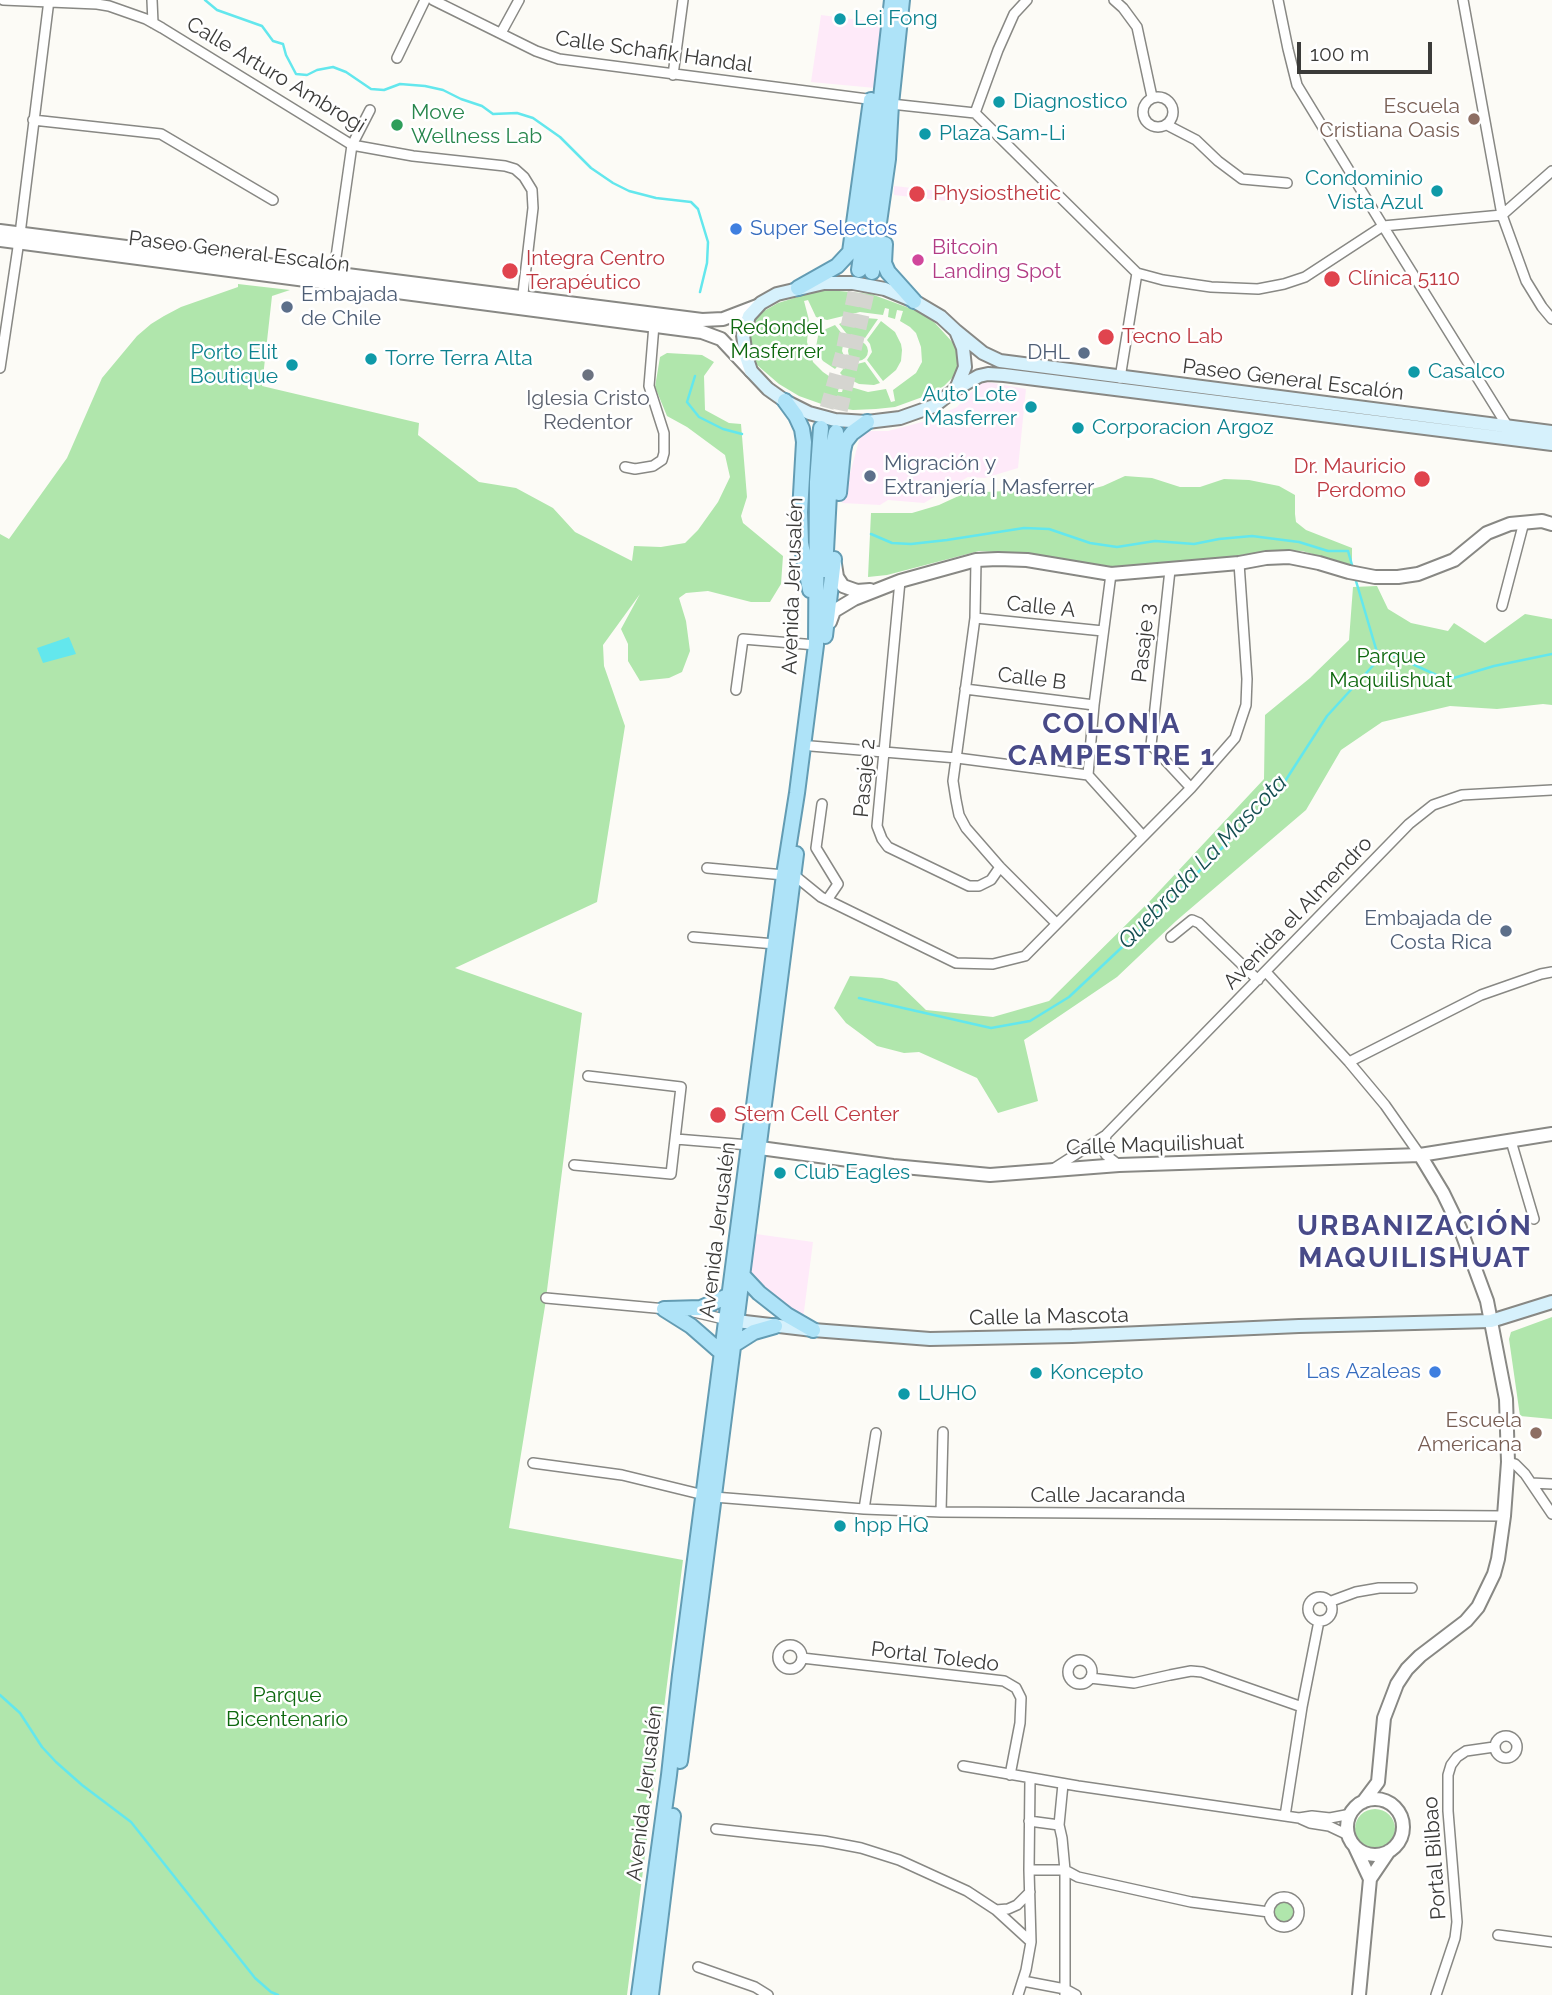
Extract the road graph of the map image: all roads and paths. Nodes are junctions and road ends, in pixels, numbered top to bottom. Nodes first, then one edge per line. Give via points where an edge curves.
1 (3, 0) edge
2 (152, 0) edge
3 (425, 0) edge
4 (433, 0) edge
5 (519, 0) edge
6 (683, 0) edge
7 (892, 0) edge
8 (902, 0) edge
9 (1027, 0) edge
10 (1114, 0) edge
11 (1278, 0) edge
12 (1463, 0) edge
13 (49, 1) edge
14 (153, 23) junction
15 (501, 33) junction
16 (397, 58) dead end
17 (673, 75) junction
18 (1152, 97) junction
19 (881, 102) junction
20 (370, 110) dead end
21 (975, 113) junction
22 (33, 120) junction
23 (1167, 125) junction
24 (352, 145) junction
25 (1552, 172) edge
26 (1287, 183) dead end
27 (273, 200) dead end
28 (1502, 215) junction
29 (1383, 226) junction
30 (0, 231) edge
31 (19, 238) junction
32 (0, 240) edge
33 (866, 271) tunnel mouth
34 (1137, 273) junction
35 (333, 279) junction
36 (798, 288) junction
37 (914, 301) junction
38 (522, 303) junction
39 (757, 306) junction
40 (1552, 319) edge
41 (654, 325) junction
42 (956, 331) junction
43 (0, 368) edge
44 (751, 371) junction
45 (1119, 378) junction
46 (956, 389) junction
47 (785, 401) junction
48 (867, 422) junction
49 (1508, 427) junction
50 (1552, 432) edge
51 (1552, 444) edge
52 (625, 467) dead end
53 (1524, 522) junction
54 (1552, 524) edge
55 (834, 558) junction
56 (976, 560) junction
57 (1239, 563) junction
58 (1170, 570) junction
59 (1111, 574) junction
60 (900, 581) junction
61 (877, 590) junction
62 (1502, 606) dead end
63 (975, 618) junction
64 (817, 626) junction
65 (1103, 631) junction
66 (820, 643) junction
67 (965, 689) junction
68 (736, 690) dead end
69 (1094, 705) junction
70 (811, 746) junction
71 (884, 752) junction
72 (957, 758) junction
73 (1088, 775) junction
74 (1191, 788) junction
75 (1552, 790) edge
76 (822, 804) dead end
77 (1143, 836) junction
78 (1000, 867) junction
79 (707, 868) dead end
80 (789, 875) junction
81 (827, 900) junction
82 (1056, 923) junction
83 (692, 937) dead end
84 (1171, 937) dead end
85 (775, 944) junction
86 (1266, 972) junction
87 (1552, 972) edge
88 (1258, 980) junction
89 (1349, 1062) junction
90 (588, 1076) dead end
91 (1552, 1134) edge
92 (1106, 1135) junction
93 (676, 1139) junction
94 (1511, 1141) junction
95 (755, 1147) junction
96 (1420, 1155) junction
97 (574, 1165) dead end
98 (1119, 1165) junction
99 (1053, 1168) junction
100 (1534, 1219) dead end
101 (744, 1277) junction
102 (730, 1295) junction
103 (546, 1298) dead end
104 (1552, 1301) edge
105 (664, 1309) junction
106 (732, 1321) junction
107 (1491, 1321) junction
108 (775, 1326) junction
109 (813, 1330) junction
110 (729, 1349) junction
111 (943, 1432) dead end
112 (876, 1433) dead end
113 (1508, 1462) junction
114 (533, 1463) dead end
115 (1531, 1483) junction
116 (1552, 1484) edge
117 (709, 1496) junction
118 (864, 1509) junction
119 (941, 1512) junction
120 (1552, 1514) edge
121 (1504, 1516) junction
122 (1412, 1588) dead end
123 (1329, 1602) junction
124 (1319, 1621) junction
125 (802, 1658) dead end
126 (1090, 1678) dead end
127 (1302, 1707) junction
128 (1494, 1747) dead end
129 (963, 1766) dead end
130 (1010, 1775) junction
131 (1030, 1779) junction
132 (1378, 1782) junction
133 (1063, 1784) junction
134 (1363, 1802) junction
135 (1393, 1806) junction
136 (1350, 1814) junction
137 (1286, 1816) junction
138 (1298, 1818) junction
139 (1029, 1821) junction
140 (1059, 1825) junction
141 (716, 1829) dead end
142 (1351, 1840) junction
143 (1389, 1851) junction
144 (1029, 1870) junction
145 (1065, 1870) junction
146 (1370, 1879) junction
147 (1030, 1892) junction
148 (996, 1910) junction
149 (1269, 1912) dead end
150 (1498, 1934) dead end
151 (1031, 1942) junction
152 (1552, 1942) edge
153 (698, 1967) dead end
154 (1023, 1981) junction
155 (1065, 1992) edge
156 (639, 1995) edge
157 (651, 1995) edge
158 (768, 1995) edge
159 (1018, 1995) edge
160 (1076, 1995) edge
161 (1359, 1995) edge
162 (1436, 1995) edge

1 - 13 street, Calle Arturo Ambrogi
2 - 14 street
3 - 16 street
4 - 15 street, Calle Schafik Handal
5 - 15 street
6 - 17 street
7 - 19 main road
8 - 19 main road
9 - 21 street via 1014,14
10 - 18 street via 1137,27
11 - 29 street via 1297,85
12 - 28 street
13 - 14 street, Calle Arturo Ambrogi via 109,6
13 - 22 street
14 - 24 street, Calle Arturo Ambrogi
15 - 17 street, Calle Schafik Handal via 559,59
17 - 19 street, Calle Schafik Handal
18 - 23 street via 1170,102 1174,112
18 - 23 street via 1143,109 1144,119 1152,126
19 - 21 street, Calle Schafik Handal
19 - 33 main road via 888,159
19 - 36 main road via 850,252 837,266
19 - 37 main road via 898,115 884,263
20 - 24 street
21 - 34 street
22 - 27 street via 161,134
22 - 31 street
23 - 26 street via 1196,140 1242,180
24 - 35 street
24 - 38 street, Calle Arturo Ambrogi via 505,166 524,177 532,190 533,208
25 - 28 street
28 - 29 street
28 - 40 street via 1526,281
29 - 34 street via 1305,277 1258,289 1199,285
29 - 49 street
30 - 31 street, Paseo General Escalón
31 - 32 street, Paseo General Escalón
31 - 35 street, Paseo General Escalón
31 - 43 street
34 - 45 street
35 - 38 street, Paseo General Escalón
36 - 37 main road via 830,283 870,285
36 - 39 main road
37 - 42 main road
38 - 39 street, Paseo General Escalón via 712,321
38 - 41 street, Paseo General Escalón
39 - 44 main road via 743,335
41 - 44 street, Paseo General Escalón via 718,337
41 - 52 street via 649,386 664,433 664,453 653,467
42 - 45 main road, Paseo General Escalón via 983,354 1000,361
42 - 46 main road via 965,358
44 - 47 main road
45 - 49 main road, Paseo General Escalón
46 - 48 main road via 934,406 900,418
46 - 51 main road, Paseo General Escalón via 979,376 1004,375
47 - 48 main road via 835,420
47 - 64 main road via 796,416 804,442 801,543
48 - 55 main road via 852,433 843,451
49 - 50 main road, Paseo General Escalón
53 - 54 street
53 - 57 street via 1497,528 1454,560 1398,577 1375,577 1289,557
53 - 62 street
55 - 61 street via 843,586
55 - 66 main road
56 - 59 street via 1027,561
56 - 60 street
56 - 63 street
57 - 58 street
57 - 74 street via 1246,705 1235,738
58 - 59 street
58 - 74 street, Pasaje 3 via 1150,746
59 - 65 street
60 - 61 street
60 - 71 street, Pasaje 2
61 - 66 street via 834,611
63 - 65 street, Calle A
63 - 67 street
64 - 66 main road, Avenida Jerusalén
64 - 66 main road, Avenida Jerusalén via 817,482 829,430
65 - 69 street
66 - 68 street via 743,639
66 - 70 main road, Avenida Jerusalén
66 - 80 main road, Avenida Jerusalén
67 - 69 street, Calle B
67 - 72 street
69 - 73 street
70 - 71 street
70 - 80 main road, Avenida Jerusalén
71 - 72 street
71 - 78 street, Pasaje 2 via 877,826 888,847 969,886 991,880
72 - 73 street
72 - 78 street via 953,781 959,815
73 - 77 street
74 - 77 street
75 - 86 street, Avenida el Almendro via 1462,795 1433,806 1409,824
76 - 81 street via 816,848 838,884
77 - 82 street
78 - 82 street
79 - 80 street
80 - 81 street
80 - 85 main road, Avenida Jerusalén
80 - 95 main road, Avenida Jerusalén
81 - 82 street via 956,963 973,965 1025,956
83 - 85 street
84 - 88 street via 1192,920 1199,922
85 - 95 main road, Avenida Jerusalén
86 - 88 street, Avenida el Almendro
86 - 89 street
87 - 89 street via 1481,995
88 - 92 street, Avenida el Almendro
89 - 96 street
90 - 93 street via 681,1087
91 - 94 street, Calle Maquilishuat
92 - 98 street via 1102,1149
92 - 99 street, Avenida el Almendro
93 - 95 street, Calle Maquilishuat
93 - 97 street via 671,1174
94 - 96 street, Calle Maquilishuat
94 - 100 street
95 - 99 street, Calle Maquilishuat via 990,1175
95 - 101 main road, Avenida Jerusalén
95 - 102 main road, Avenida Jerusalén
96 - 98 street, Calle Maquilishuat
96 - 107 street via 1460,1228
98 - 99 street, Calle Maquilishuat
101 - 106 main road, Avenida Jerusalén
101 - 109 main road via 786,1315
102 - 105 main road via 701,1308
102 - 106 main road, Avenida Jerusalén
103 - 105 street, Calle la Mascota
104 - 107 main road, Calle la Mascota
105 - 106 street, Calle la Mascota
105 - 110 main road
106 - 108 main road, Calle la Mascota
106 - 110 main road, Avenida Jerusalén
107 - 109 main road, Calle la Mascota via 930,1339
107 - 113 street via 1506,1399
108 - 109 main road, Calle la Mascota
108 - 110 main road via 754,1332
110 - 117 main road, Avenida Jerusalén
111 - 119 street
112 - 118 street
113 - 115 street via 1519,1467
113 - 121 street
114 - 117 street, Calle Jacaranda via 622,1475
115 - 116 street
115 - 120 street
117 - 118 street, Calle Jacaranda
117 - 156 main road, Avenida Jerusalén via 682,1662
117 - 157 main road, Avenida Jerusalén
118 - 119 street, Calle Jacaranda
119 - 121 street, Calle Jacaranda
121 - 132 street via 1494,1574 1478,1607 1420,1656 1397,1684 1384,1718
122 - 123 street via 1379,1588
123 - 124 street via 1331,1614
123 - 124 street via 1320,1597 1310,1602 1309,1614
124 - 127 street
125 - 130 street, Portal Toledo via 1004,1681 1016,1688 1021,1698
126 - 127 street via 1133,1683 1202,1672
127 - 137 street
128 - 162 street, Portal Bilbao via 1466,1751 1457,1757 1448,1775 1457,1922
129 - 130 street
130 - 131 street
131 - 133 street
131 - 139 street
132 - 134 street
132 - 135 street
133 - 137 street
133 - 140 street
134 - 135 street via 1376,1799
134 - 136 street
135 - 143 street via 1402,1819 1403,1832
136 - 138 street
136 - 142 street
137 - 138 street
138 - 142 street via 1335,1828
139 - 140 street
139 - 144 street
140 - 145 street
141 - 148 street via 861,1848 931,1873
142 - 143 street via 1373,1855
142 - 146 street
143 - 146 street
144 - 145 street
144 - 147 street
145 - 149 street via 1078,1877 1191,1902
145 - 155 street
146 - 161 street
147 - 148 street via 1017,1905
147 - 151 street
148 - 151 street
150 - 152 street
151 - 154 street
153 - 158 street
154 - 155 street
154 - 159 street
155 - 160 street

